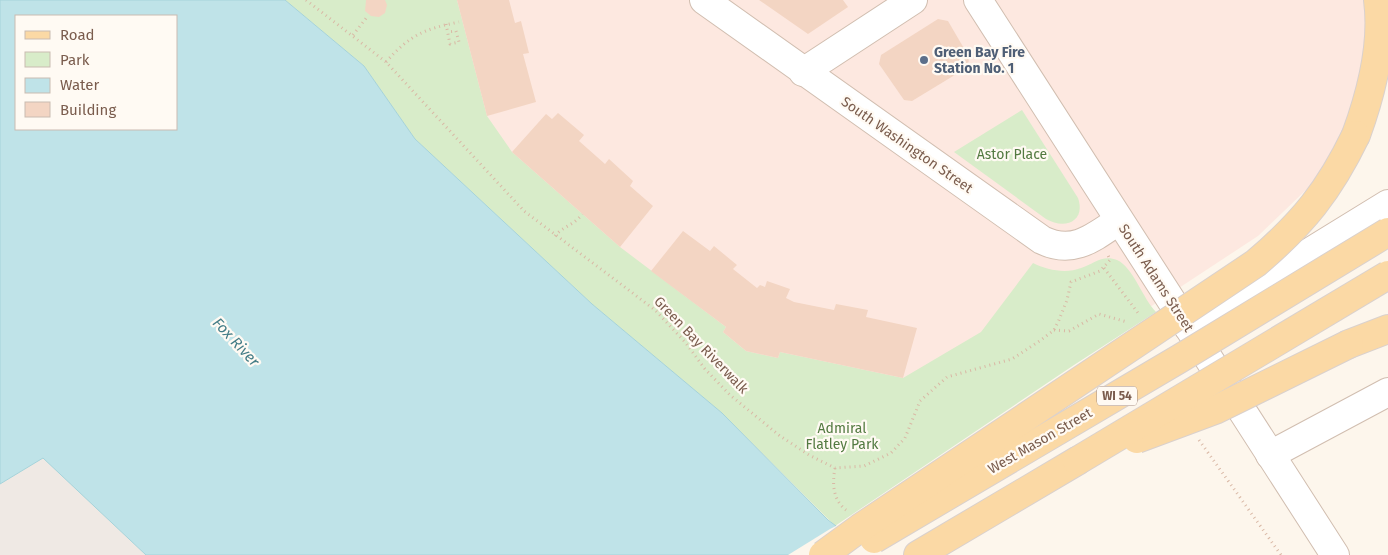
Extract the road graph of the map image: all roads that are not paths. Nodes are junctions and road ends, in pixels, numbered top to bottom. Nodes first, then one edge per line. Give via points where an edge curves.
1 (704, 0) edge
2 (913, 0) edge
3 (978, 0) edge
4 (1378, 0) edge
5 (803, 72) junction
6 (1388, 204) edge
7 (1109, 227) junction
8 (1388, 232) edge
9 (1388, 274) edge
10 (1188, 327) junction
11 (1388, 329) edge
12 (1388, 392) edge
13 (1270, 455) junction
14 (1076, 461) junction
15 (823, 555) edge
16 (844, 555) edge
17 (918, 555) edge
18 (1335, 555) edge

1 - 5 street, South Washington Street
2 - 5 street
3 - 7 street, South Adams Street
4 - 15 main road, bridge via 1378,44 1370,96 1356,135 1326,191 1304,218 1256,263
5 - 7 street, South Washington Street via 1042,240 1062,247 1073,246
6 - 10 street
7 - 10 street, South Adams Street
8 - 16 main road, West Mason Street / WI 54, bridge
9 - 14 main road, WI 54, bridge
10 - 13 street, South Adams Street
11 - 14 main road, bridge via 1349,344 1215,410
12 - 13 street
13 - 18 street, South Adams Street
14 - 17 main road, WI 54

